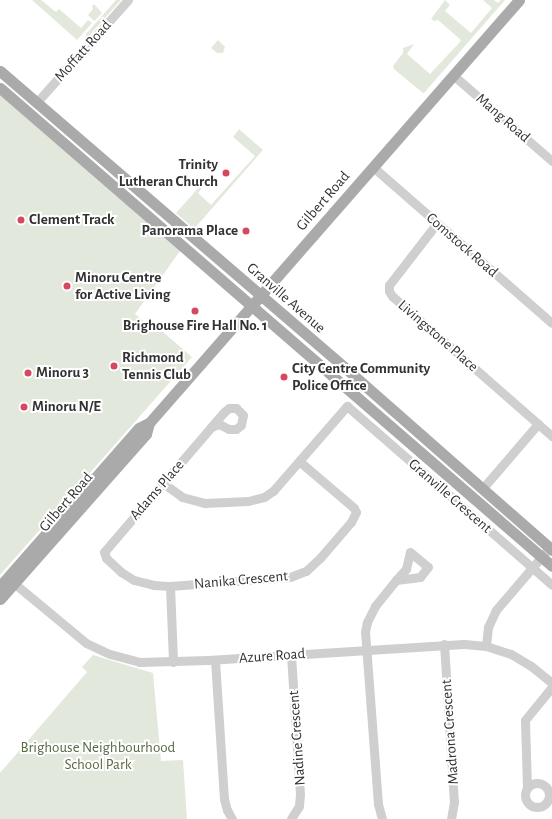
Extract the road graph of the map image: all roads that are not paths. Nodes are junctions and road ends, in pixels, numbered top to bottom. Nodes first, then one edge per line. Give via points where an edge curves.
1 (128, 0) edge
2 (519, 0) edge
3 (0, 71) edge
4 (453, 75) junction
5 (0, 88) edge
6 (37, 102) junction
7 (552, 161) edge
8 (373, 167) junction
9 (437, 222) junction
10 (260, 295) junction
11 (252, 305) junction
12 (552, 323) edge
13 (538, 424) junction
14 (211, 427) dead end
15 (552, 436) edge
16 (300, 461) junction
17 (164, 483) junction
18 (482, 489) junction
19 (550, 549) edge
20 (103, 554) joint
21 (542, 557) junction
22 (552, 566) edge
23 (532, 568) junction
24 (11, 580) junction
25 (396, 580) dead end
26 (552, 585) edge
27 (0, 586) edge
28 (170, 586) junction
29 (0, 599) edge
30 (444, 644) junction
31 (486, 646) junction
32 (367, 649) junction
33 (291, 655) junction
34 (215, 660) junction
35 (173, 662) junction
36 (552, 683) edge
37 (552, 688) edge
38 (527, 788) dead end
39 (232, 819) edge
40 (291, 819) edge
41 (382, 819) edge
42 (450, 819) edge

1 - 6 street, Moffatt Road
2 - 4 main road, Gilbert Road
3 - 6 main road, Granville Avenue
4 - 7 street, Mang Road
4 - 8 main road, Gilbert Road
5 - 11 main road, Granville Avenue
6 - 10 main road, Granville Avenue
8 - 9 street, Comstock Road
8 - 10 main road, Gilbert Road
9 - 12 street, Comstock Road
9 - 13 street, Livingstone Place via 389,285 389,291
10 - 11 main road, Gilbert Road
10 - 18 main road, Granville Avenue
11 - 21 main road, Granville Avenue
11 - 24 main road, Gilbert Road via 149,423 136,432
13 - 15 street, Livingstone Place
13 - 18 street
14 - 17 street, Adams Place
16 - 17 street via 274,491 264,497 248,501 216,504 193,501 182,497
16 - 23 street, Granville Crescent via 347,406
16 - 28 street, Nanika Crescent via 356,512 351,522 320,558 306,571 290,577
17 - 20 street, Adams Place
18 - 19 main road, Granville Avenue
19 - 21 street
20 - 28 street, Nanika Crescent via 121,572 134,580
21 - 22 main road, Granville Avenue
21 - 23 street
23 - 26 street, Granville Crescent
23 - 31 street via 496,610 488,627
24 - 27 main road, Gilbert Road
24 - 29 main road, Gilbert Road
24 - 35 street, Azure Road via 61,624 94,647 139,662
25 - 32 street via 369,616 365,632
28 - 35 street
30 - 31 street, Azure Road
30 - 32 street, Azure Road
30 - 42 street, Madrona Crescent via 454,802
31 - 36 street, Azure Road via 521,660
32 - 33 street, Azure Road
32 - 41 street via 378,804
33 - 34 street, Azure Road
33 - 40 street, Nadine Crescent via 300,794 299,806
34 - 35 street, Azure Road
34 - 39 street via 224,800
37 - 38 street via 525,720

